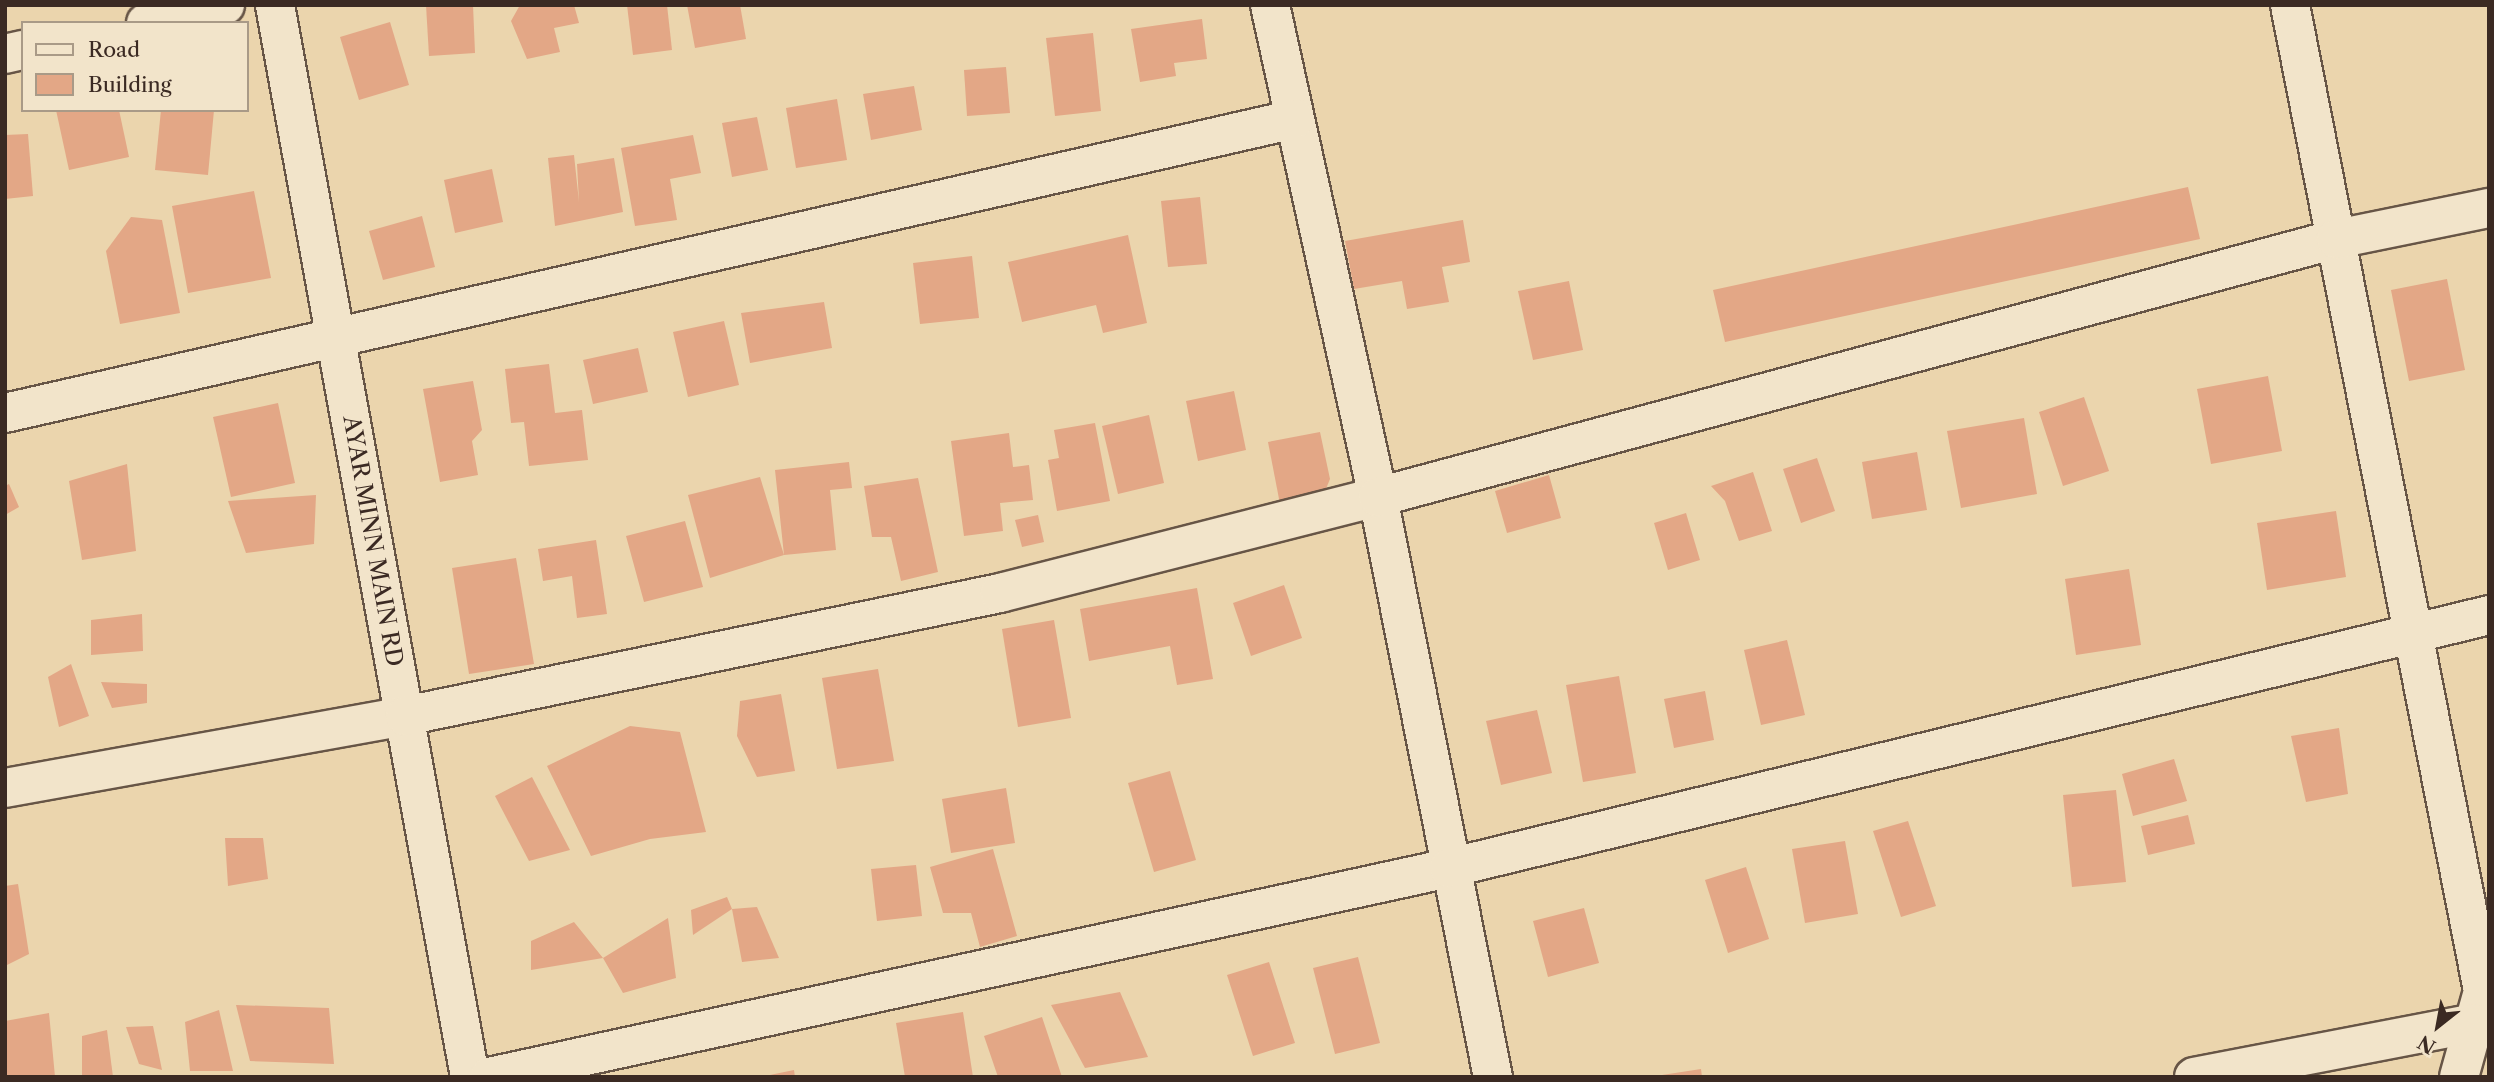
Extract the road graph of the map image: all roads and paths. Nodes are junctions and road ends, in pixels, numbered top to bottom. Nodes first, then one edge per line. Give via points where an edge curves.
1 (225, 5) edge
2 (275, 5) edge
3 (1270, 5) edge
4 (2290, 5) edge
5 (155, 21) edge
6 (1295, 119) junction
7 (2489, 208) edge
8 (2336, 239) junction
9 (336, 339) junction
10 (5, 413) edge
11 (1378, 497) junction
12 (2489, 615) edge
13 (2414, 635) junction
14 (405, 716) junction
15 (5, 788) edge
16 (1448, 868) junction
17 (2474, 1023) junction
18 (470, 1077) edge
19 (489, 1077) edge
20 (1493, 1077) edge
21 (2194, 1077) edge
22 (2459, 1077) edge

1 - 5 street
2 - 9 street, AYAR MINN MAIN RD
3 - 6 street
4 - 8 street
6 - 9 street
6 - 11 street
7 - 8 street
8 - 11 street
8 - 13 street
9 - 10 street
9 - 14 street, AYAR MINN MAIN RD
11 - 14 street via 1000,593
11 - 16 street
12 - 13 street
13 - 16 street
13 - 17 street via 2483,990
14 - 15 street
14 - 18 street, AYAR MINN MAIN RD
16 - 19 street
16 - 20 street
17 - 21 street
17 - 22 street

